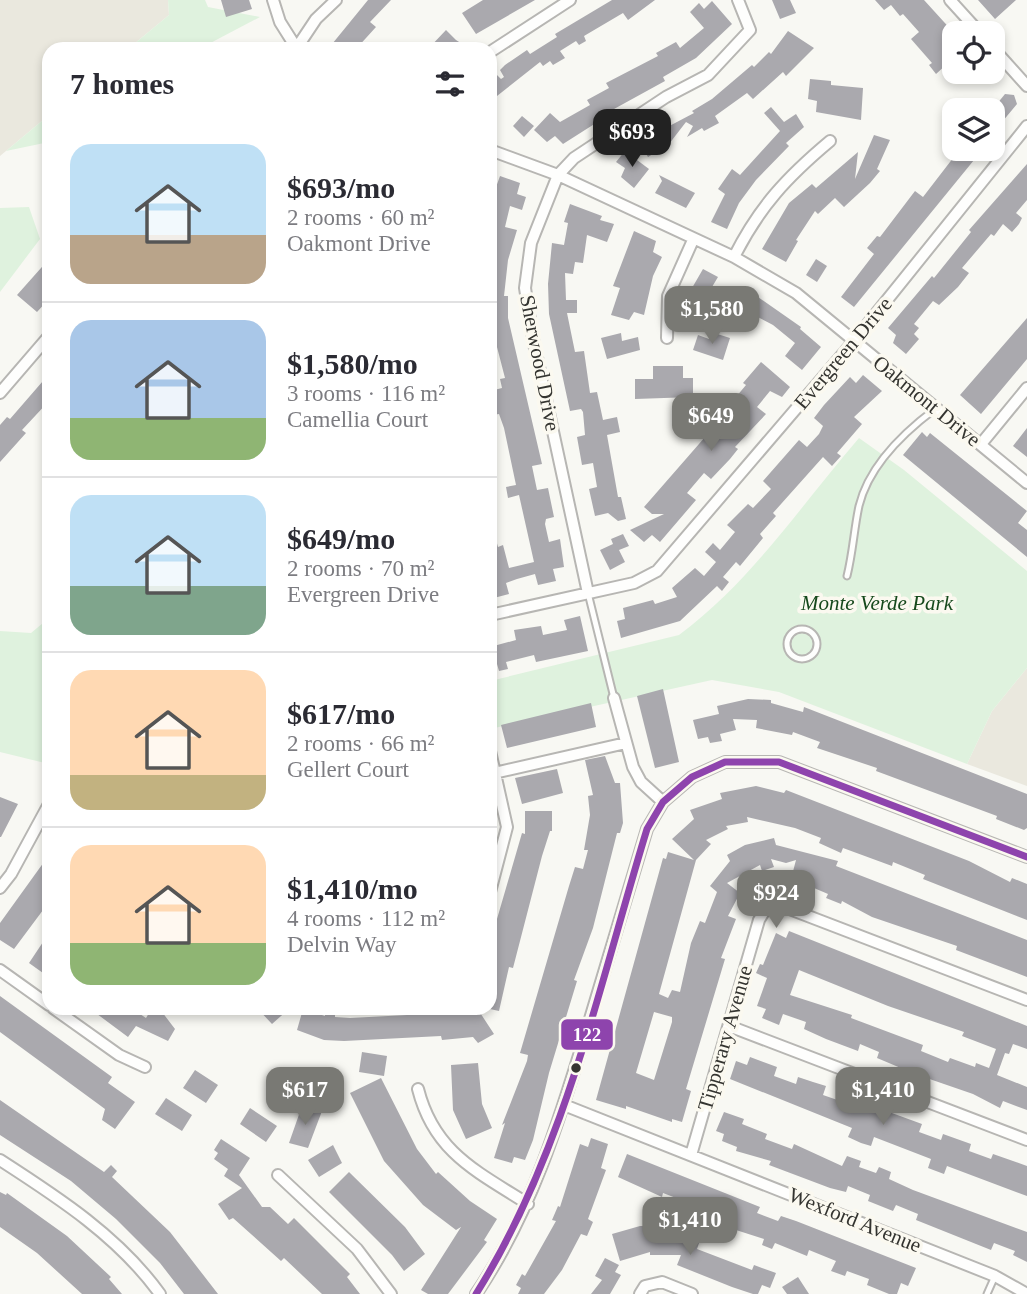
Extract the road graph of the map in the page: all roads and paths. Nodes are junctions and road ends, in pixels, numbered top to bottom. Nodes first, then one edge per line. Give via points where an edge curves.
1 (273, 0) edge
2 (336, 0) edge
3 (570, 0) edge
4 (738, 0) edge
5 (950, 0) edge
6 (969, 21) edge
7 (293, 42) edge
8 (301, 42) edge
9 (497, 47) edge
10 (1005, 61) edge
11 (1027, 86) edge
12 (1027, 126) edge
13 (830, 141) dead end
14 (497, 153) edge
15 (558, 175) junction
16 (692, 240) junction
17 (734, 257) junction
18 (667, 338) dead end
19 (854, 341) junction
20 (42, 344) edge
21 (1027, 388) edge
22 (0, 393) edge
23 (935, 409) junction
24 (981, 444) junction
25 (1027, 483) edge
26 (847, 576) dead end
27 (588, 593) junction
28 (497, 613) edge
29 (791, 633) joint
30 (614, 698) joint
31 (626, 743) junction
32 (497, 773) edge
33 (497, 792) edge
34 (663, 802) junction
35 (42, 817) edge
36 (1027, 857) edge
37 (497, 865) edge
38 (0, 888) edge
39 (0, 970) edge
40 (42, 1000) edge
41 (1027, 1000) edge
42 (62, 1015) edge
43 (730, 1026) junction
44 (145, 1067) dead end
45 (418, 1089) dead end
46 (564, 1105) junction
47 (1027, 1140) edge
48 (691, 1155) junction
49 (0, 1160) edge
50 (278, 1175) dead end
51 (528, 1204) junction
52 (995, 1276) junction
53 (1007, 1289) edge
54 (160, 1294) edge
55 (391, 1294) edge
56 (475, 1294) edge
57 (640, 1294) edge
58 (692, 1294) edge
59 (987, 1294) edge
60 (1027, 1294) edge

1 - 7 street
2 - 8 street
3 - 9 street
4 - 15 street, Sherwood Drive via 750,30 708,75 666,97 574,159
5 - 6 street
10 - 11 street
12 - 19 street, Evergreen Drive
13 - 17 street via 797,168 752,220
14 - 15 street, Oakmont Drive
15 - 16 street, Oakmont Drive
15 - 27 street, Sherwood Drive via 531,243 525,288
16 - 17 street, Oakmont Drive
16 - 18 street via 668,296
17 - 19 street, Oakmont Drive via 796,293
19 - 23 street, Oakmont Drive
19 - 27 street, Evergreen Drive via 657,571 634,583
20 - 22 street
21 - 24 street
23 - 24 street, Oakmont Drive
23 - 26 lane via 909,429 872,473 859,505
24 - 25 street, Oakmont Drive
27 - 28 street, Evergreen Drive
27 - 30 lane, Sherwood Drive
29 - 29 lane via 800,629 813,634 816,649 810,657 791,655 787,646
30 - 31 street
31 - 32 street
31 - 34 street via 641,782
33 - 37 street via 507,827
34 - 36 street via 692,777 725,762 779,762
34 - 46 street via 648,829
35 - 38 street
39 - 40 street
41 - 43 street, Tipperary Avenue via 787,908 768,905 759,920
42 - 44 street via 119,1055
43 - 47 street
43 - 48 street, Tipperary Avenue
45 - 51 street via 426,1118 445,1143 472,1169
46 - 48 street, Wexford Avenue
46 - 51 street
48 - 52 street, Wexford Avenue
49 - 54 street via 68,1204 141,1267
50 - 55 street via 357,1249
51 - 56 street
52 - 53 street, Wexford Avenue
52 - 59 lane
53 - 60 street, Wexford Avenue
57 - 58 street via 645,1286 662,1282

